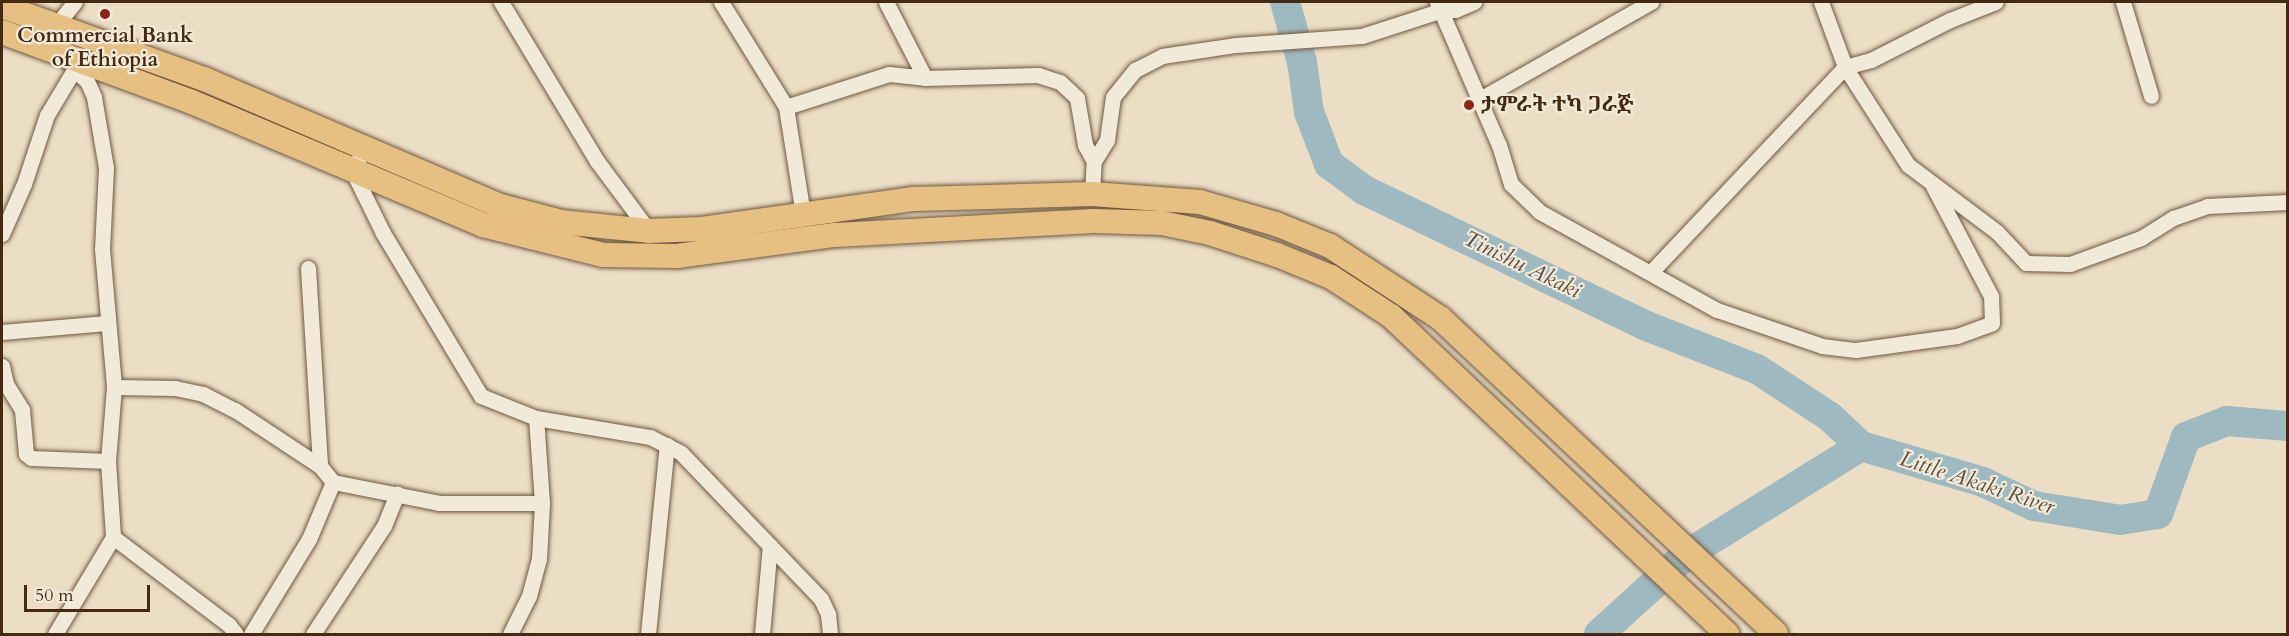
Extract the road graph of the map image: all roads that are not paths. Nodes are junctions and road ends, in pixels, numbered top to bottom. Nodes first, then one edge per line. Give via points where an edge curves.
1 (75, 2) edge
2 (501, 2) edge
3 (721, 2) edge
4 (886, 2) edge
5 (1474, 2) edge
6 (1652, 2) edge
7 (1821, 2) edge
8 (1996, 2) edge
9 (2123, 2) edge
10 (2, 6) edge
11 (1439, 6) edge
12 (57, 24) junction
13 (2, 32) edge
14 (76, 66) junction
15 (1845, 67) junction
16 (926, 78) junction
17 (2151, 96) dead end
18 (1480, 99) junction
19 (786, 107) junction
20 (364, 147) junction
21 (1094, 161) junction
22 (353, 172) junction
23 (1934, 186) junction
24 (1092, 194) junction
25 (2288, 202) edge
26 (803, 214) junction
27 (649, 231) junction
28 (2, 234) edge
29 (308, 268) dead end
30 (1651, 272) junction
31 (106, 323) junction
32 (2, 332) edge
33 (2, 366) edge
34 (114, 387) junction
35 (536, 418) junction
36 (667, 445) junction
37 (108, 461) junction
38 (321, 466) junction
39 (333, 482) junction
40 (397, 494) junction
41 (542, 503) junction
42 (113, 537) junction
43 (770, 545) junction
44 (1720, 628) edge
45 (55, 634) edge
46 (236, 634) edge
47 (250, 634) edge
48 (313, 634) edge
49 (510, 634) edge
50 (648, 634) edge
51 (762, 634) edge
52 (830, 634) edge
53 (1776, 634) edge

1 - 12 street
2 - 27 street via 597,161
3 - 19 street
4 - 16 street
5 - 11 street via 1455,10
6 - 18 street
7 - 15 street
8 - 15 street via 1950,20 1871,60
9 - 17 street
10 - 12 main road
11 - 18 street
11 - 21 street via 1362,36 1162,56 1135,70 1113,97 1107,140
12 - 20 main road via 131,55 204,78
13 - 14 main road
14 - 22 main road via 192,102
14 - 28 street via 47,115
14 - 31 street via 94,97 106,168 102,249
15 - 23 street via 1908,165
15 - 30 street
16 - 19 street via 889,74
16 - 21 street via 1038,75 1060,82 1077,98 1085,145
18 - 30 street via 1511,184 1540,212
19 - 26 street
20 - 22 street
20 - 27 main road via 501,206 561,222
21 - 24 street
22 - 35 street via 383,232 481,396
22 - 44 main road via 483,225 603,255 677,256 835,235 1094,221 1162,223 1210,233 1331,277 1391,316
23 - 25 street via 1997,232 2026,263 2054,265 2070,264 2141,238 2173,218 2207,206
23 - 30 street via 1991,296 1992,323 1957,336 1856,350 1822,346 1717,310 1679,292
24 - 26 main road via 914,199
24 - 53 main road via 1200,202 1276,224 1330,246 1440,318
26 - 27 main road via 702,229
29 - 38 street
31 - 32 street
31 - 34 street
33 - 37 street via 6,384 22,410 26,454 31,458
34 - 37 street
34 - 38 street via 175,387 203,394 235,410
35 - 36 street via 650,437
35 - 41 street
36 - 43 street via 710,480
36 - 50 street
37 - 42 street
38 - 39 street
39 - 40 street
39 - 47 street via 309,538
40 - 41 street via 439,503
40 - 48 street via 384,526
41 - 49 street via 539,559 529,596
42 - 45 street
42 - 46 street
43 - 51 street
43 - 52 street via 821,599 828,614

